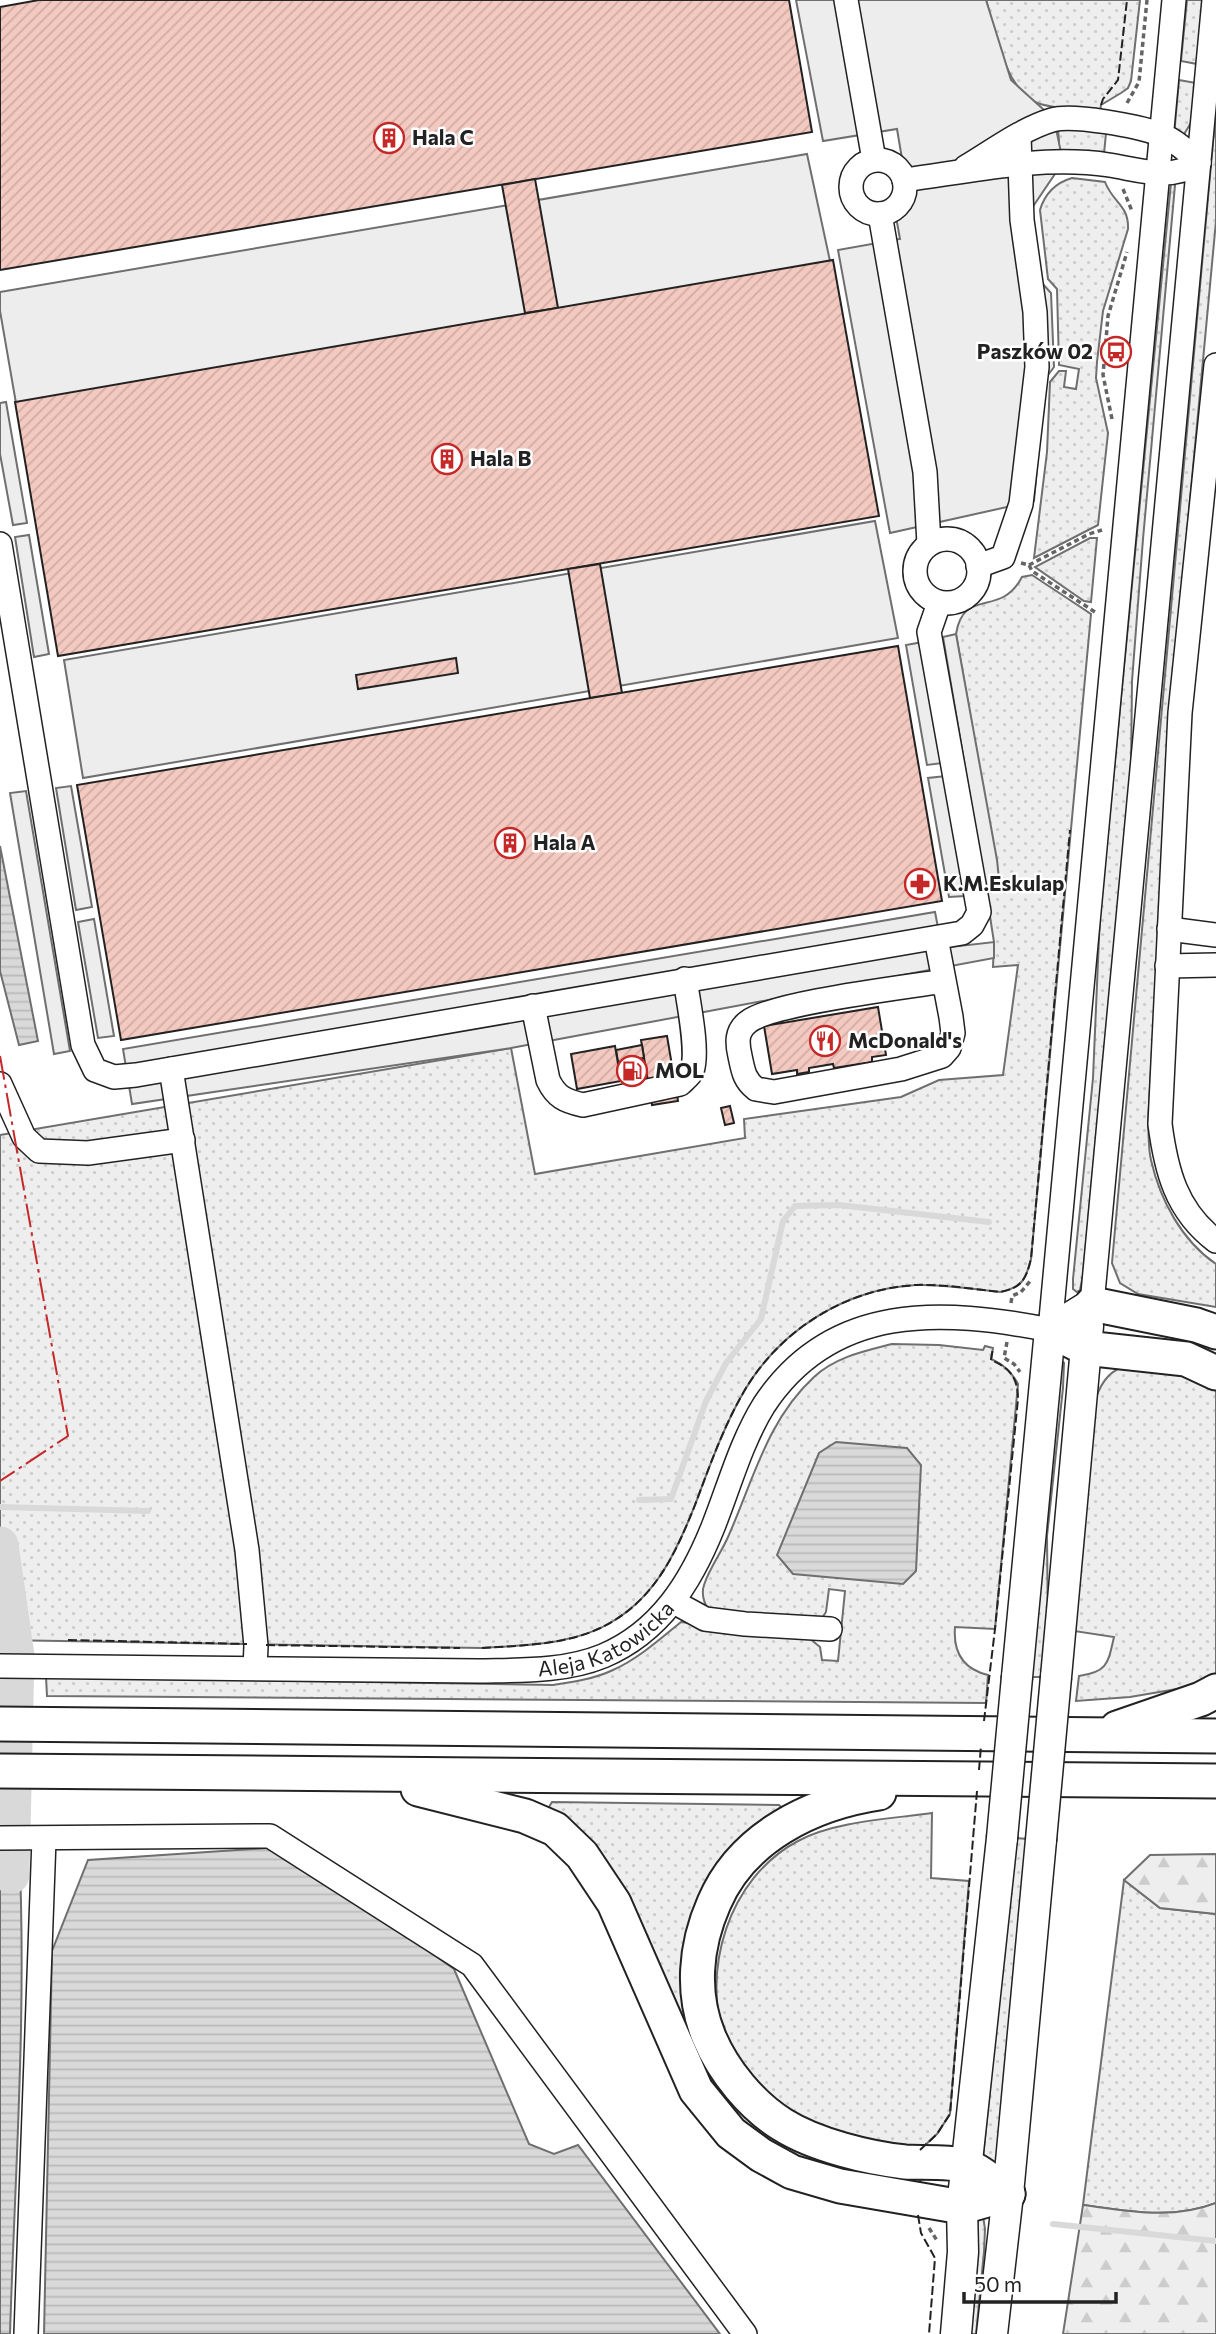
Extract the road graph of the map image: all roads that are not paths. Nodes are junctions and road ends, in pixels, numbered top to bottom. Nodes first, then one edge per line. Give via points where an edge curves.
1 (846, 0) edge
2 (1174, 0) edge
3 (1214, 0) edge
4 (1161, 135) junction
5 (1019, 136) junction
6 (874, 160) junction
7 (1199, 163) junction
8 (1019, 165) junction
9 (956, 173) junction
10 (1158, 174) junction
11 (904, 180) junction
12 (880, 214) junction
13 (1216, 365) edge
14 (0, 544) edge
15 (929, 544) junction
16 (978, 566) junction
17 (939, 603) junction
18 (1169, 929) junction
19 (1216, 935) edge
20 (936, 938) junction
21 (1216, 965) edge
22 (1167, 966) junction
23 (685, 979) junction
24 (944, 982) junction
25 (533, 1006) junction
26 (171, 1069) junction
27 (0, 1084) edge
28 (183, 1140) junction
29 (1216, 1241) edge
30 (1092, 1304) junction
31 (1051, 1330) junction
32 (1216, 1332) edge
33 (1085, 1348) junction
34 (1216, 1373) edge
35 (674, 1602) junction
36 (830, 1629) dead end
37 (0, 1666) edge
38 (254, 1668) junction
39 (1216, 1691) edge
40 (0, 1724) edge
41 (1094, 1735) junction
42 (1216, 1736) edge
43 (0, 1771) edge
44 (354, 1775) junction
45 (968, 1780) junction
46 (1216, 1781) edge
47 (8, 1838) edge
48 (44, 1839) junction
49 (967, 2166) junction
50 (1008, 2194) junction
51 (962, 2207) junction
52 (26, 2334) edge
53 (745, 2334) edge
54 (956, 2334) edge
55 (992, 2334) edge

1 - 6 street
2 - 4 street
3 - 7 street
4 - 5 street via 1122,125 1054,119
4 - 7 street
4 - 10 street
5 - 8 street
5 - 9 street
6 - 11 street via 896,166
6 - 12 street via 854,174 851,192 861,208
7 - 10 street via 1187,170
7 - 30 street
8 - 9 street
8 - 10 street via 1083,162
8 - 16 street via 1037,367 1021,504 1003,557
9 - 11 street
10 - 31 street
11 - 12 street via 900,202
12 - 15 street via 925,472
13 - 18 street via 1180,713
14 - 26 street via 83,1045 95,1070 114,1077
15 - 16 street via 959,542 968,547
15 - 17 street via 920,553 914,573 921,591
16 - 17 street via 979,576 969,595
17 - 20 street via 929,632 979,912 962,933
18 - 19 street
18 - 22 street
20 - 23 street
20 - 24 street
21 - 22 street
22 - 29 street via 1160,1124 1166,1165 1196,1222
23 - 25 street
23 - 25 street via 693,1045 688,1077 680,1084 583,1105 567,1102 552,1089
24 - 24 street via 761,1014 739,1034 743,1075 755,1089 774,1092 937,1059 952,1038
25 - 26 street
26 - 28 street
27 - 28 street via 24,1137 39,1151 88,1153
28 - 38 street via 247,1550
30 - 31 main road
30 - 32 highway
30 - 33 main road
31 - 33 highway
31 - 35 street, Aleja Katowicka via 1009,1322 914,1318 863,1327 816,1351 775,1391 756,1420 703,1552
31 - 49 main road, bridge
33 - 34 highway via 1186,1359
33 - 50 main road, bridge
35 - 36 street via 705,1619
35 - 38 street, Aleja Katowicka via 630,1642 574,1665 478,1671
37 - 38 street, Aleja Katowicka
39 - 41 highway
40 - 41 highway
41 - 42 highway
43 - 44 highway
44 - 45 highway
44 - 51 highway via 526,1816 555,1829 582,1855 614,1903 696,2090 731,2133 761,2155 792,2172 840,2186
45 - 46 highway
45 - 49 highway via 846,1798 786,1823 751,1851 717,1896 707,1918 696,1982 700,2016 727,2071 756,2104 784,2126 855,2152
47 - 48 street
48 - 52 street
48 - 53 street via 270,1836 472,1965
49 - 50 highway
49 - 51 main road
50 - 51 highway
50 - 55 main road
51 - 54 main road

